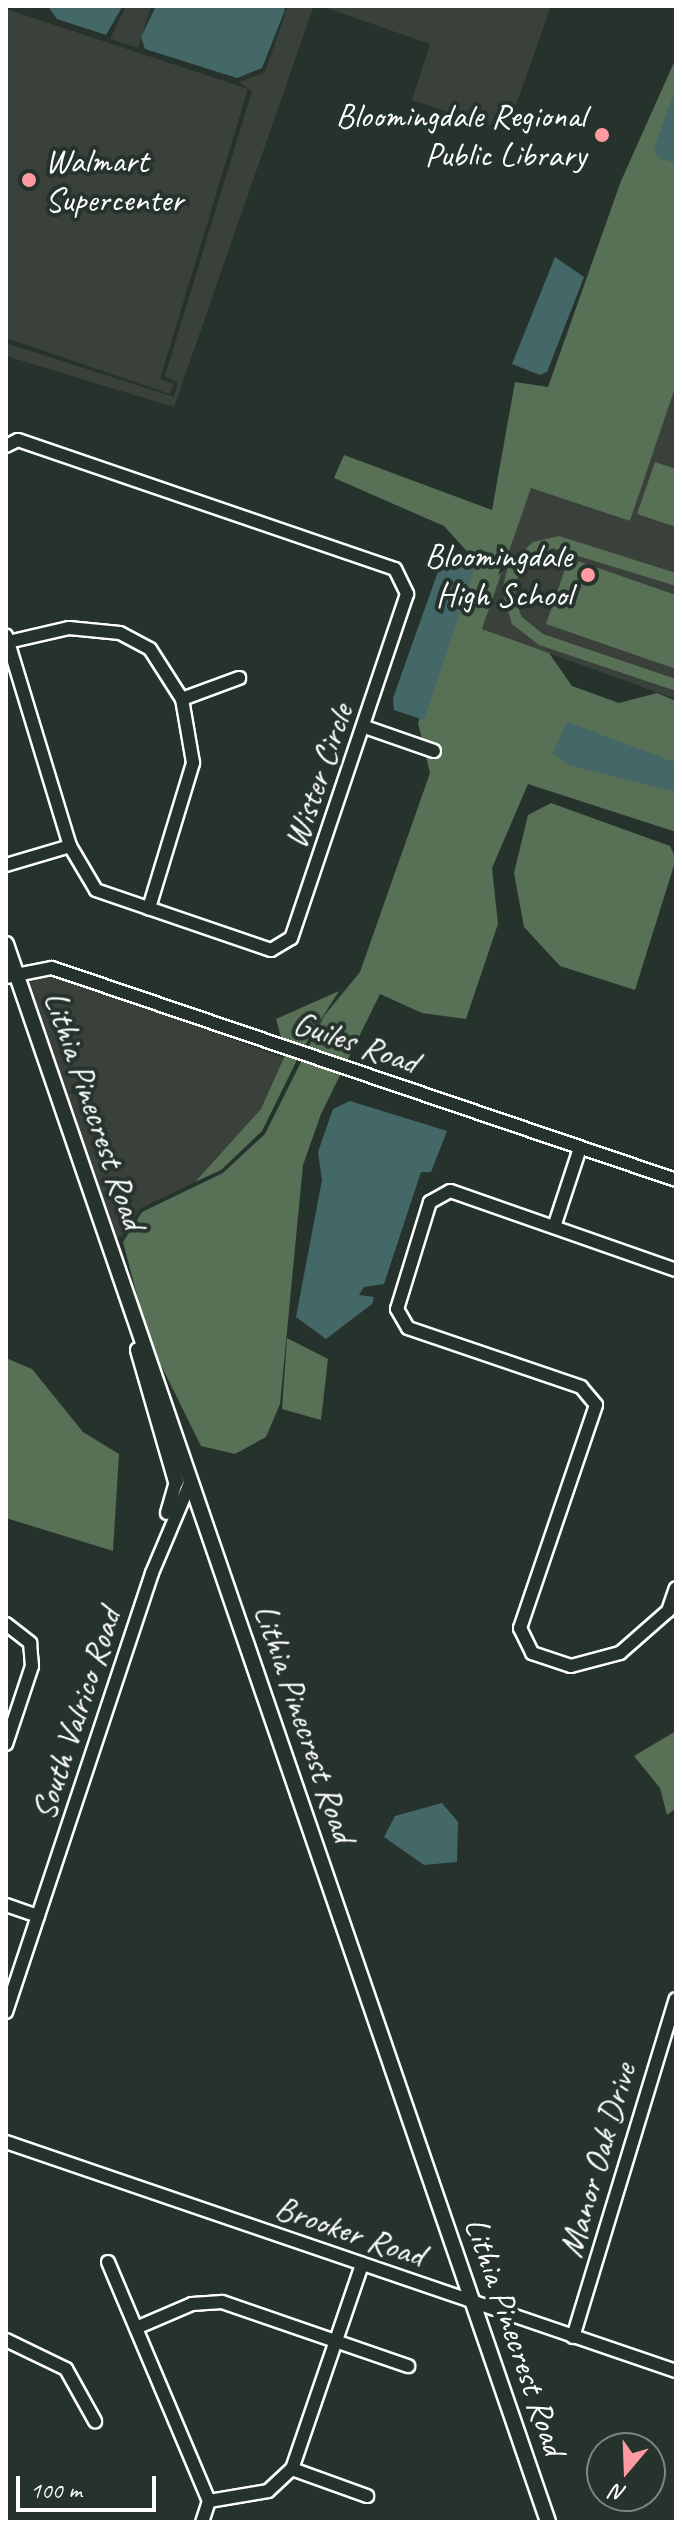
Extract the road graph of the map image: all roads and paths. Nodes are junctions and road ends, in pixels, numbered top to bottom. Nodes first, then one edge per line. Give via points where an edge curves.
1 (6, 446) edge
2 (7, 639) edge
3 (239, 678) dead end
4 (182, 699) junction
5 (365, 727) junction
6 (434, 751) dead end
7 (70, 846) junction
8 (6, 865) edge
9 (149, 908) junction
10 (6, 944) edge
11 (11, 975) edge
12 (580, 1148) junction
13 (676, 1180) edge
14 (555, 1224) junction
15 (676, 1270) edge
16 (183, 1482) junction
17 (676, 1588) edge
18 (6, 1624) edge
19 (6, 1744) edge
20 (6, 1905) edge
21 (38, 1916) junction
22 (676, 1999) edge
23 (6, 2012) edge
24 (6, 2142) edge
25 (108, 2262) dead end
26 (362, 2264) junction
27 (473, 2302) junction
28 (136, 2328) junction
29 (573, 2337) junction
30 (6, 2340) edge
31 (335, 2340) junction
32 (408, 2366) dead end
33 (676, 2371) edge
34 (95, 2421) dead end
35 (292, 2469) junction
36 (367, 2496) dead end
37 (209, 2501) junction
38 (202, 2522) edge
39 (548, 2522) edge

1 - 5 street, Wister Circle via 18,440 395,569 407,594
2 - 4 street via 69,628 120,633 150,649
2 - 7 street, Wister Circle
3 - 4 street
4 - 9 street via 190,785
5 - 6 street
5 - 9 street, Wister Circle via 291,938 271,950
7 - 8 street
7 - 9 street, Wister Circle via 96,890
10 - 11 main road, Lithia Pinecrest Road
11 - 12 street, Guiles Road via 52,968
11 - 16 main road, Lithia Pinecrest Road via 138,1330
12 - 13 street, Guiles Road
12 - 14 street
14 - 15 street
14 - 17 street via 450,1191 430,1202 397,1309 408,1328 581,1387 596,1405 520,1628 532,1653 571,1666 620,1653 668,1611
16 - 21 street, South Valrico Road
16 - 27 main road, Lithia Pinecrest Road
18 - 19 street via 30,1643 32,1666
20 - 21 street
21 - 23 street, South Valrico Road
22 - 29 street, Manor Oak Drive
24 - 26 street, Brooker Road
25 - 28 street
26 - 27 street, Brooker Road
26 - 31 street
27 - 29 street, Brooker Road
27 - 39 main road, Lithia Pinecrest Road
28 - 31 street via 192,2304 222,2302
28 - 37 street
29 - 33 street, Brooker Road
30 - 34 street via 66,2369
31 - 32 street
31 - 35 street
35 - 36 street
35 - 37 street via 268,2491
37 - 38 street

